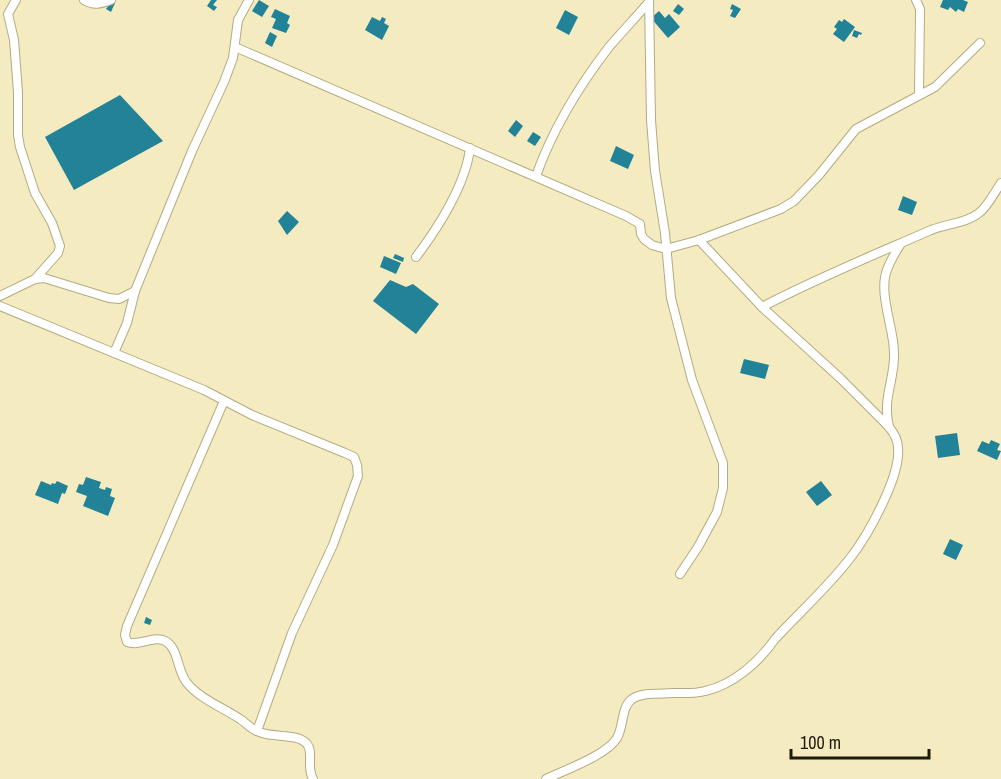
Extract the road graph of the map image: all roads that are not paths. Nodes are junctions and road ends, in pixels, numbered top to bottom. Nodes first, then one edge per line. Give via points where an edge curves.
1 (16, 0) edge
2 (84, 0) edge
3 (111, 0) edge
4 (249, 0) edge
5 (916, 0) edge
6 (649, 1) edge
7 (980, 43) dead end
8 (235, 47) junction
9 (918, 95) junction
10 (470, 148) junction
11 (536, 176) junction
12 (1001, 183) edge
13 (699, 240) junction
14 (900, 245) junction
15 (666, 249) junction
16 (416, 257) dead end
17 (35, 279) junction
18 (135, 291) junction
19 (0, 296) edge
20 (0, 306) edge
21 (762, 307) junction
22 (114, 353) junction
23 (224, 401) junction
24 (889, 427) junction
25 (680, 574) dead end
26 (257, 731) junction
27 (313, 779) edge
28 (546, 779) edge

1 - 17 street via 8,14 14,40 18,135 35,193 60,246
2 - 3 street via 92,5
4 - 8 street via 238,20
5 - 9 street via 920,9
6 - 11 street via 610,46 577,94
6 - 15 street via 651,120
7 - 9 street via 935,87
8 - 10 street
8 - 18 street via 224,82
9 - 13 street via 856,129 794,201
10 - 11 street
10 - 16 street via 455,193
11 - 15 street via 637,221 644,239
12 - 14 street via 971,218
13 - 15 street
13 - 21 street
14 - 21 street
14 - 24 street via 885,277 895,355 885,408
15 - 25 street via 671,298 682,346 723,463 723,488 717,512
17 - 18 street via 44,278 118,299
17 - 19 street
18 - 22 street
20 - 22 street
21 - 24 street
22 - 23 street
23 - 26 street via 125,635 127,642 133,644 158,638 166,642 192,688
23 - 26 street via 345,453 357,465 358,476 333,545 292,633
24 - 28 street via 898,448 896,468 863,539 765,653 732,679 706,691 633,699 612,744
26 - 27 street via 308,744

